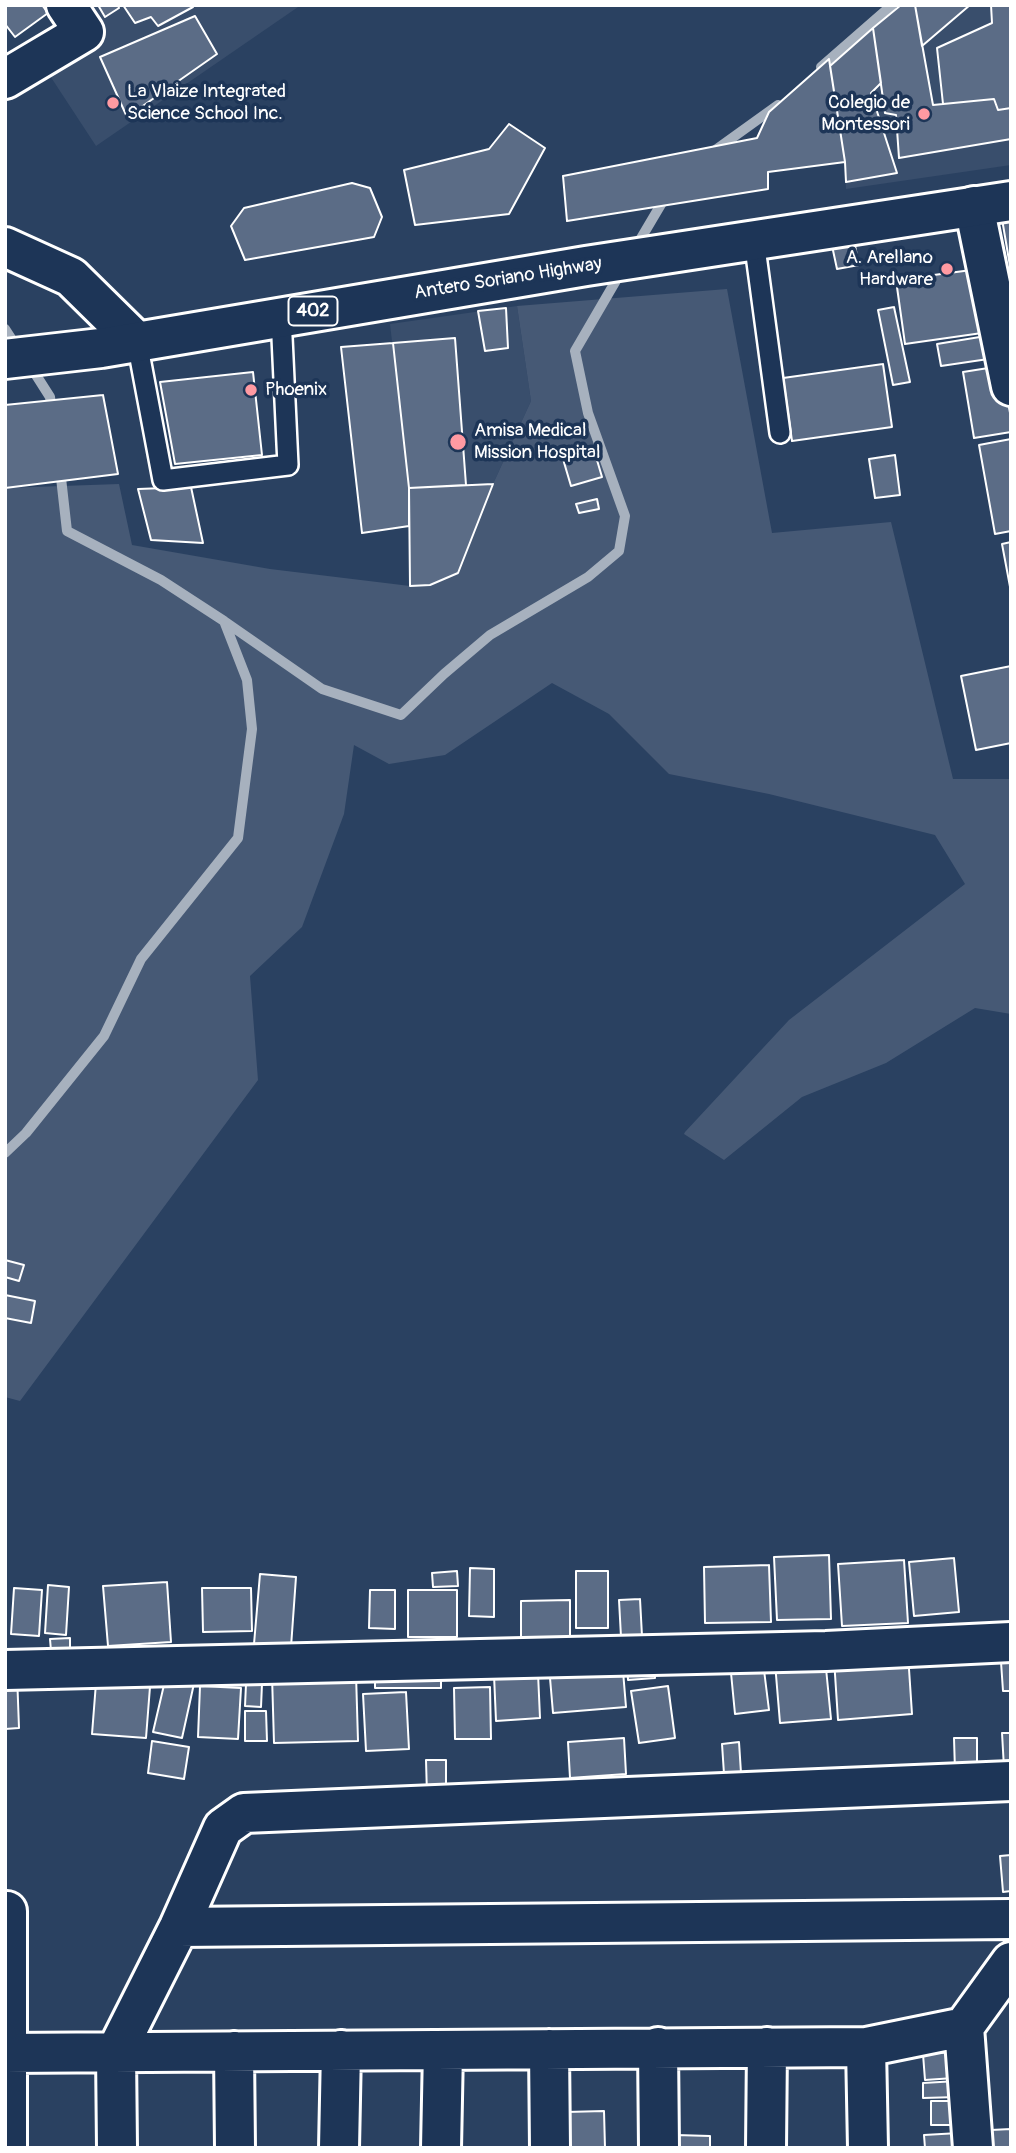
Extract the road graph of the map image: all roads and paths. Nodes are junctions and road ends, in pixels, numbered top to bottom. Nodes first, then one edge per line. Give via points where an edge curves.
1 (66, 5) edge
2 (5, 79) edge
3 (993, 203) edge
4 (754, 240) junction
5 (5, 247) edge
6 (281, 316) junction
7 (137, 342) junction
8 (23, 358) edge
9 (1011, 386) edge
10 (780, 433) dead end
11 (1011, 1643) edge
12 (17, 1670) edge
13 (1011, 1781) edge
14 (7, 1911) edge
15 (1011, 1919) edge
16 (179, 1927) junction
17 (1011, 1962) edge
18 (964, 2027) junction
19 (658, 2047) junction
20 (767, 2047) junction
21 (866, 2047) junction
22 (549, 2049) junction
23 (341, 2050) junction
24 (443, 2050) junction
25 (234, 2051) junction
26 (116, 2052) junction
27 (6, 2053) edge
28 (7, 2148) edge
29 (117, 2148) edge
30 (235, 2148) edge
31 (339, 2148) edge
32 (441, 2148) edge
33 (550, 2148) edge
34 (659, 2148) edge
35 (766, 2148) edge
36 (869, 2148) edge
37 (973, 2148) edge

1 - 2 street via 84,32
3 - 4 street, Antero Soriano Highway / 402
3 - 9 street
4 - 6 street, Antero Soriano Highway / 402
4 - 10 lane
5 - 7 street via 71,277
6 - 7 street, Antero Soriano Highway / 402
6 - 7 lane via 288,465 163,480
7 - 8 street, Antero Soriano Highway / 402
11 - 12 street
13 - 16 street via 244,1813 223,1828
14 - 27 street
15 - 16 street
16 - 26 street
17 - 18 street
18 - 21 street
18 - 37 street
19 - 20 street
19 - 22 street
19 - 34 street
20 - 21 street
20 - 35 street
21 - 36 street
22 - 24 street
22 - 33 street
23 - 24 street
23 - 25 street
23 - 31 street
24 - 32 street
25 - 26 street
25 - 30 street
26 - 27 street
26 - 29 street
27 - 28 street

